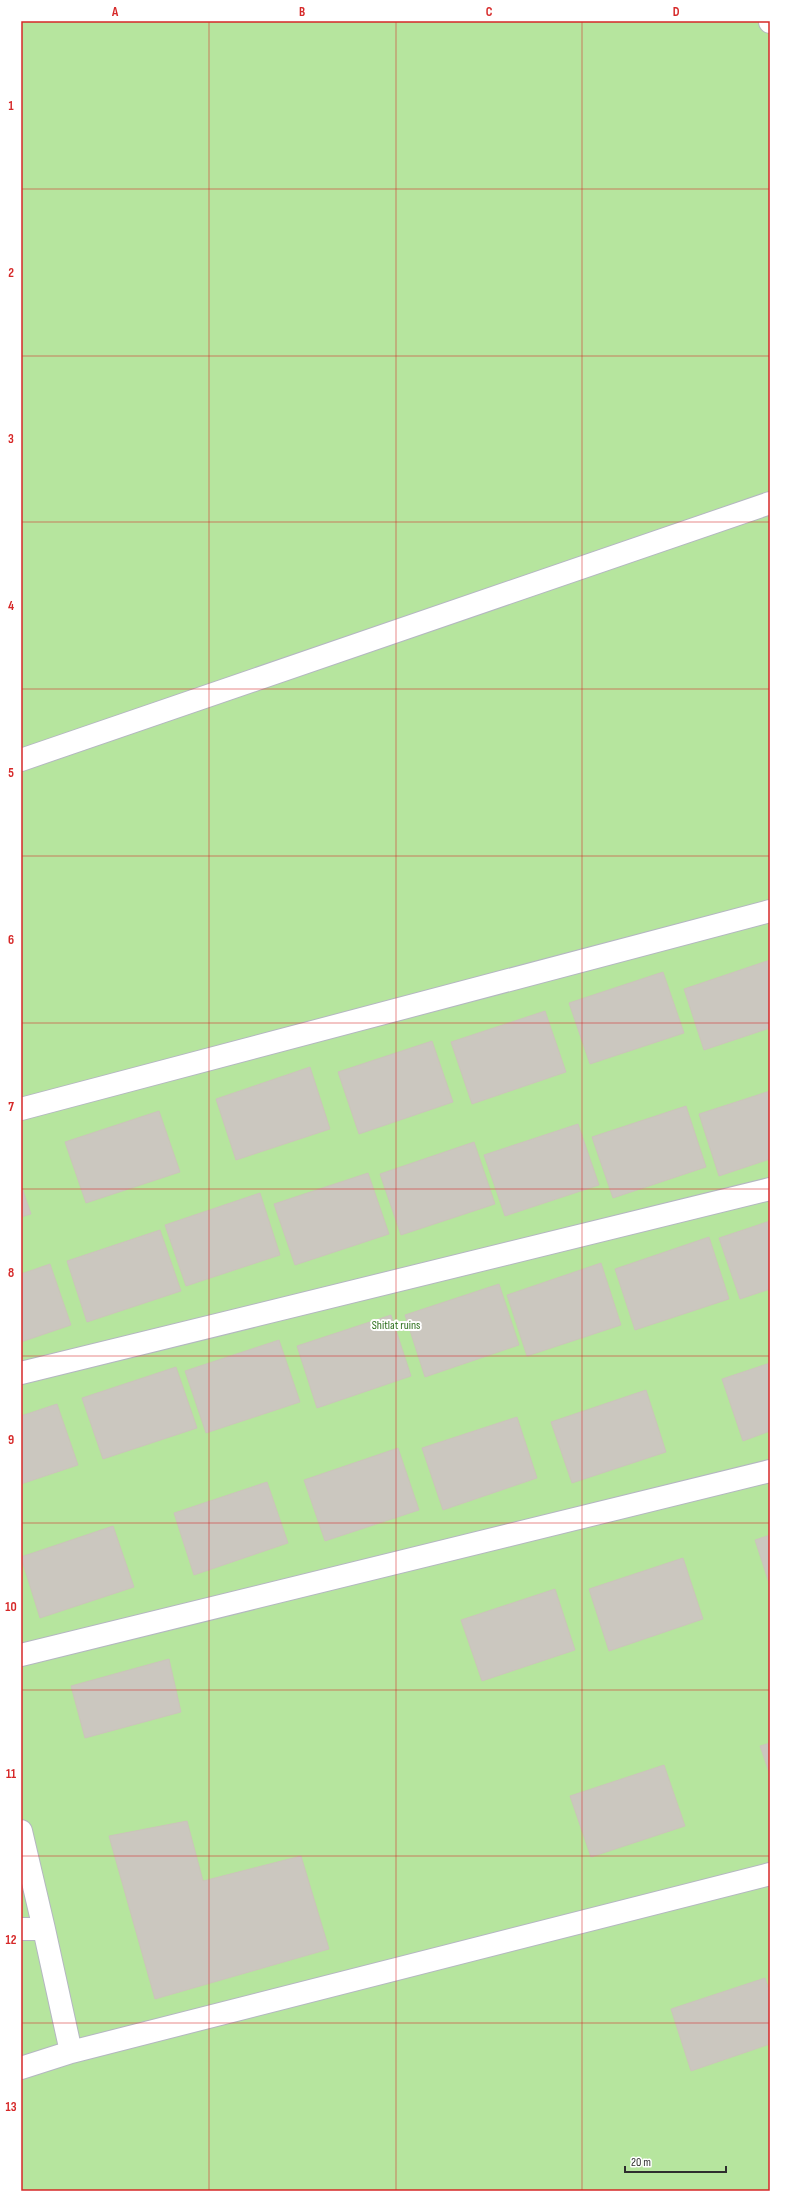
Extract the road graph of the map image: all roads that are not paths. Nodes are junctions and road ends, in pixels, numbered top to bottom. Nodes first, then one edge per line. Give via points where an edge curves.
1 (770, 502) edge
2 (21, 760) edge
3 (770, 911) edge
4 (21, 1109) edge
5 (770, 1189) edge
6 (21, 1373) edge
7 (770, 1471) edge
8 (21, 1654) edge
9 (21, 1831) edge
10 (770, 1874) edge
11 (21, 1929) edge
12 (44, 1929) junction
13 (71, 2052) junction
14 (21, 2068) edge

1 - 2 street
3 - 4 street
5 - 6 street
7 - 8 street
9 - 12 street
10 - 13 street
11 - 12 street
12 - 13 street
13 - 14 street

